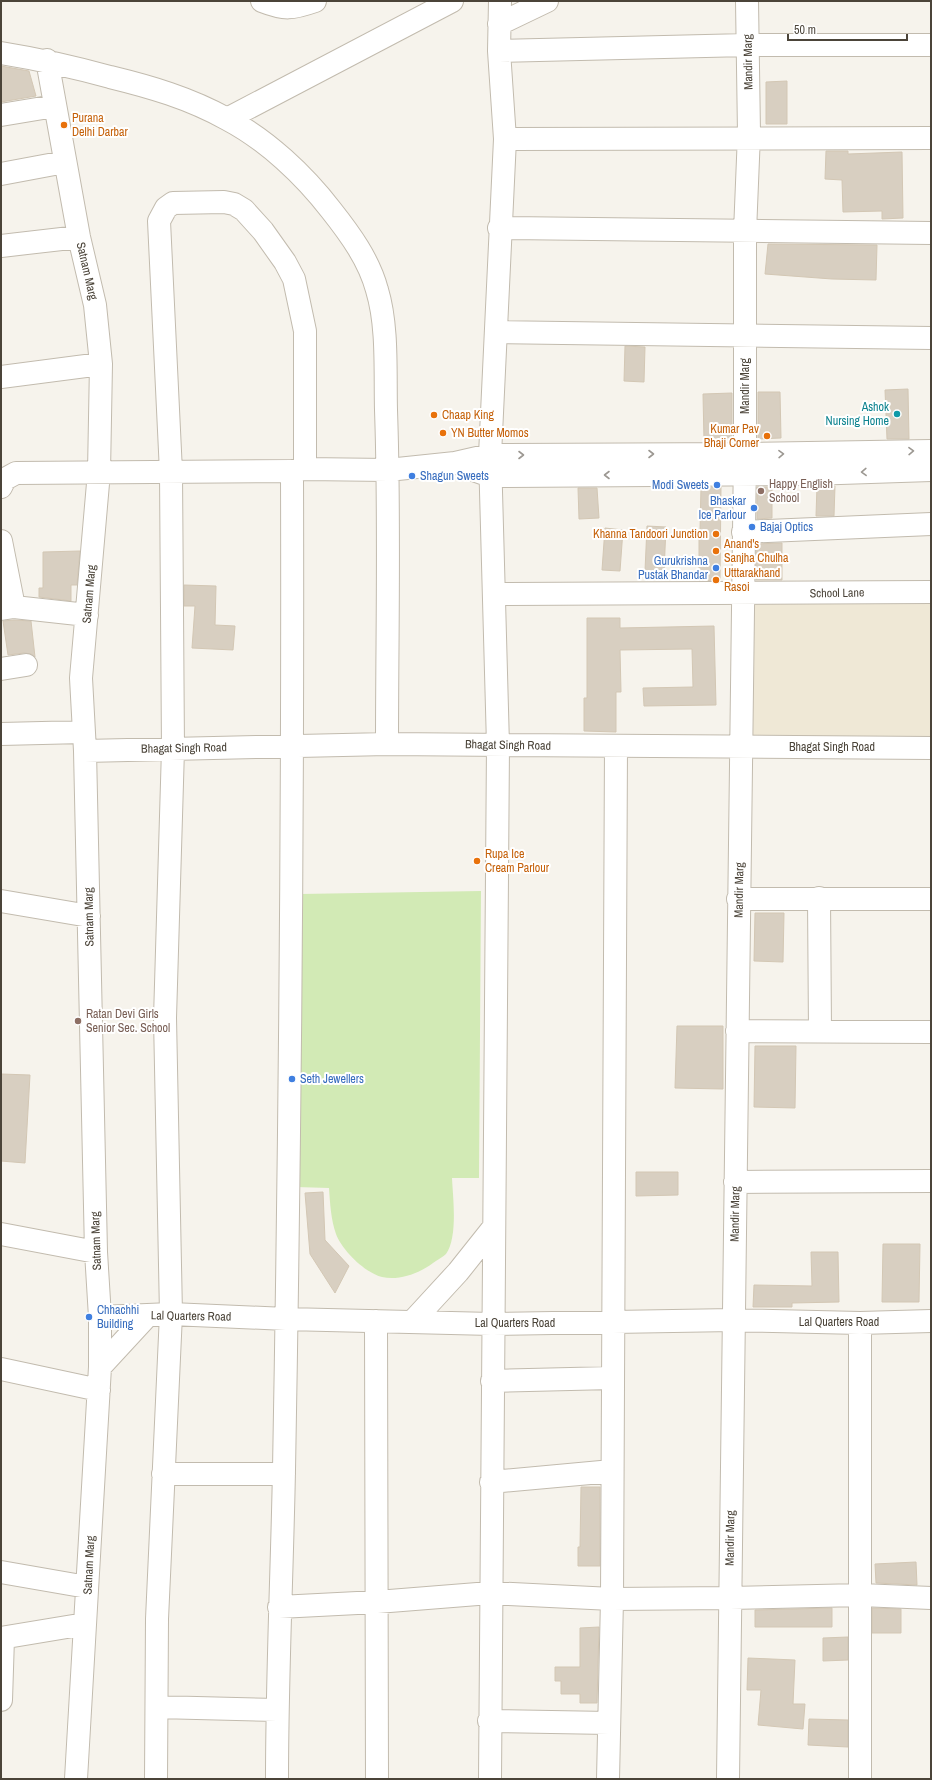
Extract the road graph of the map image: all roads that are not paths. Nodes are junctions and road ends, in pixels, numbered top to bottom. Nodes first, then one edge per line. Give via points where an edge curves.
1 (262, 1) edge
2 (315, 1) edge
3 (452, 1) edge
4 (500, 1) edge
5 (547, 1) edge
6 (747, 1) edge
7 (293, 5) edge
8 (499, 24) junction
9 (747, 45) junction
10 (931, 45) edge
11 (499, 51) junction
12 (1, 53) edge
13 (47, 60) junction
14 (55, 106) junction
15 (1, 115) edge
16 (227, 119) junction
17 (749, 138) junction
18 (931, 138) edge
19 (505, 139) junction
20 (65, 162) junction
21 (1, 174) edge
22 (499, 228) junction
23 (745, 232) junction
24 (931, 233) edge
25 (79, 237) junction
26 (1, 246) edge
27 (497, 332) junction
28 (745, 336) junction
29 (931, 338) edge
30 (101, 364) junction
31 (1, 377) edge
32 (931, 451) edge
33 (490, 455) junction
34 (455, 463) junction
35 (745, 464) junction
36 (298, 470) junction
37 (388, 470) junction
38 (931, 470) edge
39 (99, 472) junction
40 (171, 472) junction
41 (490, 476) junction
42 (1, 487) edge
43 (931, 524) edge
44 (743, 532) junction
45 (1, 542) edge
46 (931, 592) edge
47 (495, 594) junction
48 (742, 594) junction
49 (8, 608) edge
50 (87, 615) junction
51 (26, 665) dead end
52 (1, 669) edge
53 (1, 734) edge
54 (84, 741) junction
55 (387, 744) junction
56 (498, 744) junction
57 (292, 746) junction
58 (616, 746) junction
59 (740, 747) junction
60 (931, 748) edge
61 (173, 749) junction
62 (738, 898) junction
63 (818, 898) junction
64 (931, 898) edge
65 (1, 901) edge
66 (88, 916) junction
67 (737, 1031) junction
68 (820, 1031) junction
69 (931, 1032) edge
70 (931, 1181) edge
71 (735, 1182) junction
72 (493, 1228) junction
73 (1, 1234) edge
74 (96, 1252) junction
75 (171, 1314) junction
76 (148, 1315) junction
77 (100, 1317) junction
78 (286, 1319) junction
79 (733, 1320) junction
80 (376, 1321) junction
81 (931, 1321) edge
82 (412, 1322) junction
83 (612, 1322) junction
84 (860, 1323) junction
85 (492, 1324) junction
86 (100, 1367) junction
87 (1, 1370) edge
88 (612, 1378) junction
89 (492, 1381) junction
90 (99, 1390) junction
91 (612, 1471) junction
92 (163, 1474) junction
93 (284, 1474) junction
94 (491, 1482) junction
95 (1, 1572) edge
96 (87, 1587) junction
97 (490, 1592) junction
98 (862, 1595) junction
99 (730, 1598) junction
100 (931, 1598) edge
101 (612, 1599) junction
102 (377, 1602) junction
103 (279, 1607) junction
104 (85, 1624) junction
105 (2, 1638) edge
106 (1, 1700) edge
107 (157, 1707) junction
108 (277, 1710) junction
109 (489, 1721) junction
110 (609, 1723) junction
111 (76, 1779) edge
112 (156, 1779) edge
113 (277, 1779) edge
114 (376, 1779) edge
115 (490, 1779) edge
116 (608, 1779) edge
117 (728, 1779) edge
118 (860, 1779) edge

1 - 7 street via 274,6
2 - 7 street
3 - 16 street
4 - 8 street
5 - 8 street
6 - 9 street, Mandir Marg
8 - 11 street
9 - 10 street
9 - 11 street
9 - 17 street, Mandir Marg
11 - 19 street
12 - 13 street
13 - 14 street, Satnam Marg
13 - 16 street via 167,91
14 - 15 street
14 - 20 street, Satnam Marg
16 - 37 street via 262,141 301,176 322,198 361,251 377,287 383,313
17 - 18 street
17 - 19 street
17 - 23 street, Mandir Marg
19 - 22 street
20 - 21 street
20 - 25 street, Satnam Marg
22 - 23 street
22 - 27 street
23 - 24 street
23 - 28 street, Mandir Marg
25 - 26 street
25 - 30 street, Satnam Marg via 95,305
27 - 28 street
27 - 33 street
28 - 29 street
28 - 35 street, Mandir Marg
30 - 31 street
30 - 39 street, Satnam Marg
35 -> 32 street
33 - 34 street
33 -> 35 street
33 - 41 street
34 - 37 street
34 - 41 street
38 -> 35 street
35 -> 41 street
35 - 44 street, Mandir Marg
36 - 37 street
36 - 40 street
36 - 40 street via 305,331 294,279 263,231 244,210 224,202 173,203 166,208 159,221
36 - 57 street
37 - 55 street
39 - 40 street
39 - 42 street via 16,473 5,479
39 - 50 street, Satnam Marg
40 - 61 street
41 - 47 street
43 - 44 street
44 - 48 street, Mandir Marg
45 - 49 street
46 - 48 street, School Lane
47 - 48 street, School Lane
47 - 56 street
48 - 59 street, Mandir Marg
49 - 50 street
50 - 54 street, Satnam Marg via 82,678
51 - 52 street
53 - 54 street, Bhagat Singh Road
54 - 61 street, Bhagat Singh Road
54 - 66 street, Satnam Marg
55 - 56 street, Bhagat Singh Road
55 - 57 street, Bhagat Singh Road
56 - 58 street, Bhagat Singh Road
56 - 72 street
57 - 61 street, Bhagat Singh Road
57 - 78 street
58 - 59 street, Bhagat Singh Road
58 - 83 street
59 - 60 street, Bhagat Singh Road
59 - 62 street, Mandir Marg
61 - 75 street via 165,1018
62 - 63 street
62 - 67 street, Mandir Marg
63 - 64 street
63 - 68 street
65 - 66 street
66 - 74 street, Satnam Marg
67 - 68 street
67 - 71 street, Mandir Marg
68 - 69 street
70 - 71 street
71 - 79 street, Mandir Marg
72 - 82 street via 458,1272
72 - 85 street
73 - 74 street
74 - 77 street, Satnam Marg
75 - 76 street, Lal Quarters Road
75 - 78 street, Lal Quarters Road
75 - 92 street
76 - 77 street, Lal Quarters Road
76 - 86 street
77 - 86 street, Satnam Marg
78 - 80 street, Lal Quarters Road
78 - 93 street
79 - 83 street, Lal Quarters Road
79 - 84 street, Lal Quarters Road
79 - 99 street, Mandir Marg
80 - 82 street, Lal Quarters Road
80 - 102 street
81 - 84 street, Lal Quarters Road
82 - 85 street, Lal Quarters Road
83 - 85 street, Lal Quarters Road
83 - 88 street
84 - 98 street
85 - 89 street
86 - 90 street, Satnam Marg
87 - 90 street
88 - 89 street
88 - 91 street
89 - 94 street
90 - 96 street, Satnam Marg
91 - 94 street
91 - 101 street
92 - 93 street
92 - 107 street via 157,1619
93 - 103 street
94 - 97 street
95 - 96 street
96 - 104 street, Satnam Marg
97 - 101 street
97 - 102 street
97 - 109 street
98 - 99 street
98 - 100 street
98 - 118 street
99 - 101 street
99 - 117 street, Mandir Marg
101 - 110 street
102 - 103 street
102 - 114 street
103 - 108 street
104 - 105 street
104 - 111 street, Satnam Marg
105 - 106 street
107 - 108 street
107 - 112 street
108 - 113 street
109 - 110 street
109 - 115 street
110 - 116 street

